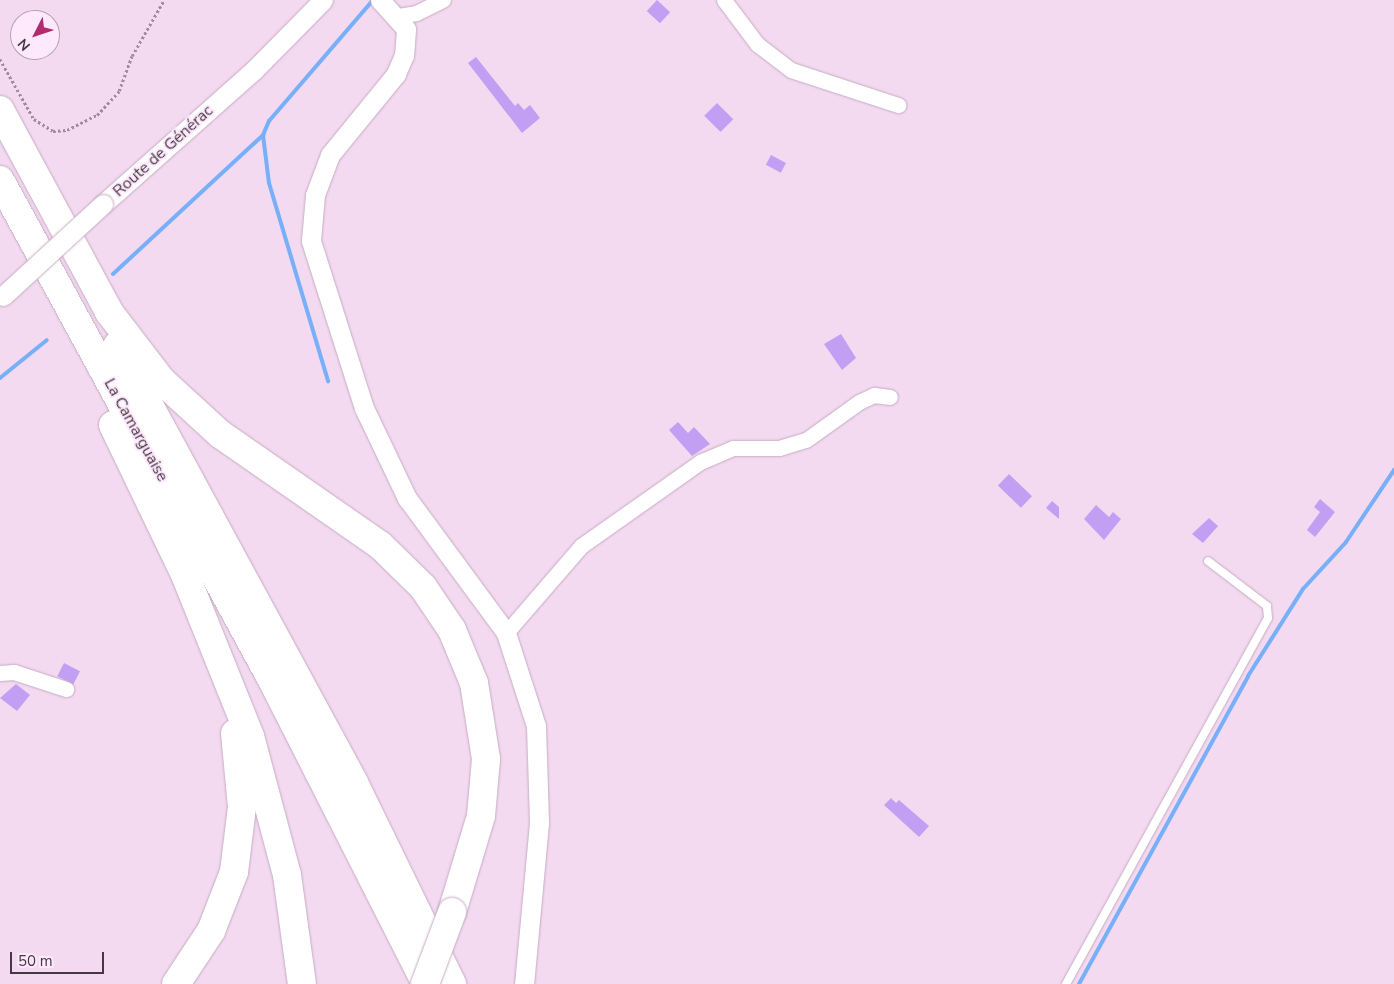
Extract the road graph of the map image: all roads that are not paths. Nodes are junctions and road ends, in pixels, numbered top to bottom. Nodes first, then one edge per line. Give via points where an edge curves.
1 (323, 0) edge
2 (443, 0) edge
3 (724, 0) edge
4 (388, 7) edge
5 (898, 105) dead end
6 (0, 110) edge
7 (0, 131) edge
8 (0, 180) edge
9 (19, 214) junction
10 (2, 298) edge
11 (890, 397) dead end
12 (1208, 560) dead end
13 (506, 633) junction
14 (211, 634) junction
15 (0, 673) edge
16 (66, 690) dead end
17 (176, 984) edge
18 (302, 984) edge
19 (426, 984) edge
20 (452, 984) edge
21 (524, 984) edge
22 (1066, 984) edge

1 - 10 street, Route de Générac, bridge via 254,70
2 - 4 street via 416,13
3 - 5 street via 757,44 791,70
4 - 13 street via 406,29 404,55 396,74 330,155 315,195 311,241 364,408 407,498
6 - 19 highway, bridge via 109,312 161,380 220,434 380,545 423,588 452,630 474,683 486,759 481,816
7 - 20 highway via 354,783
8 - 9 highway, La Camarguaise
9 - 14 highway via 60,320 154,508
9 - 19 highway, La Camarguaise via 272,680
11 - 13 street via 874,395 859,402 806,440 779,448 733,448 700,462 581,546
12 - 22 lane via 1267,606 1268,618
13 - 21 street via 536,726 539,823
14 - 17 highway via 238,746 241,829 234,872 220,912 199,954
14 - 18 highway via 250,736 276,826
15 - 16 street via 14,672

